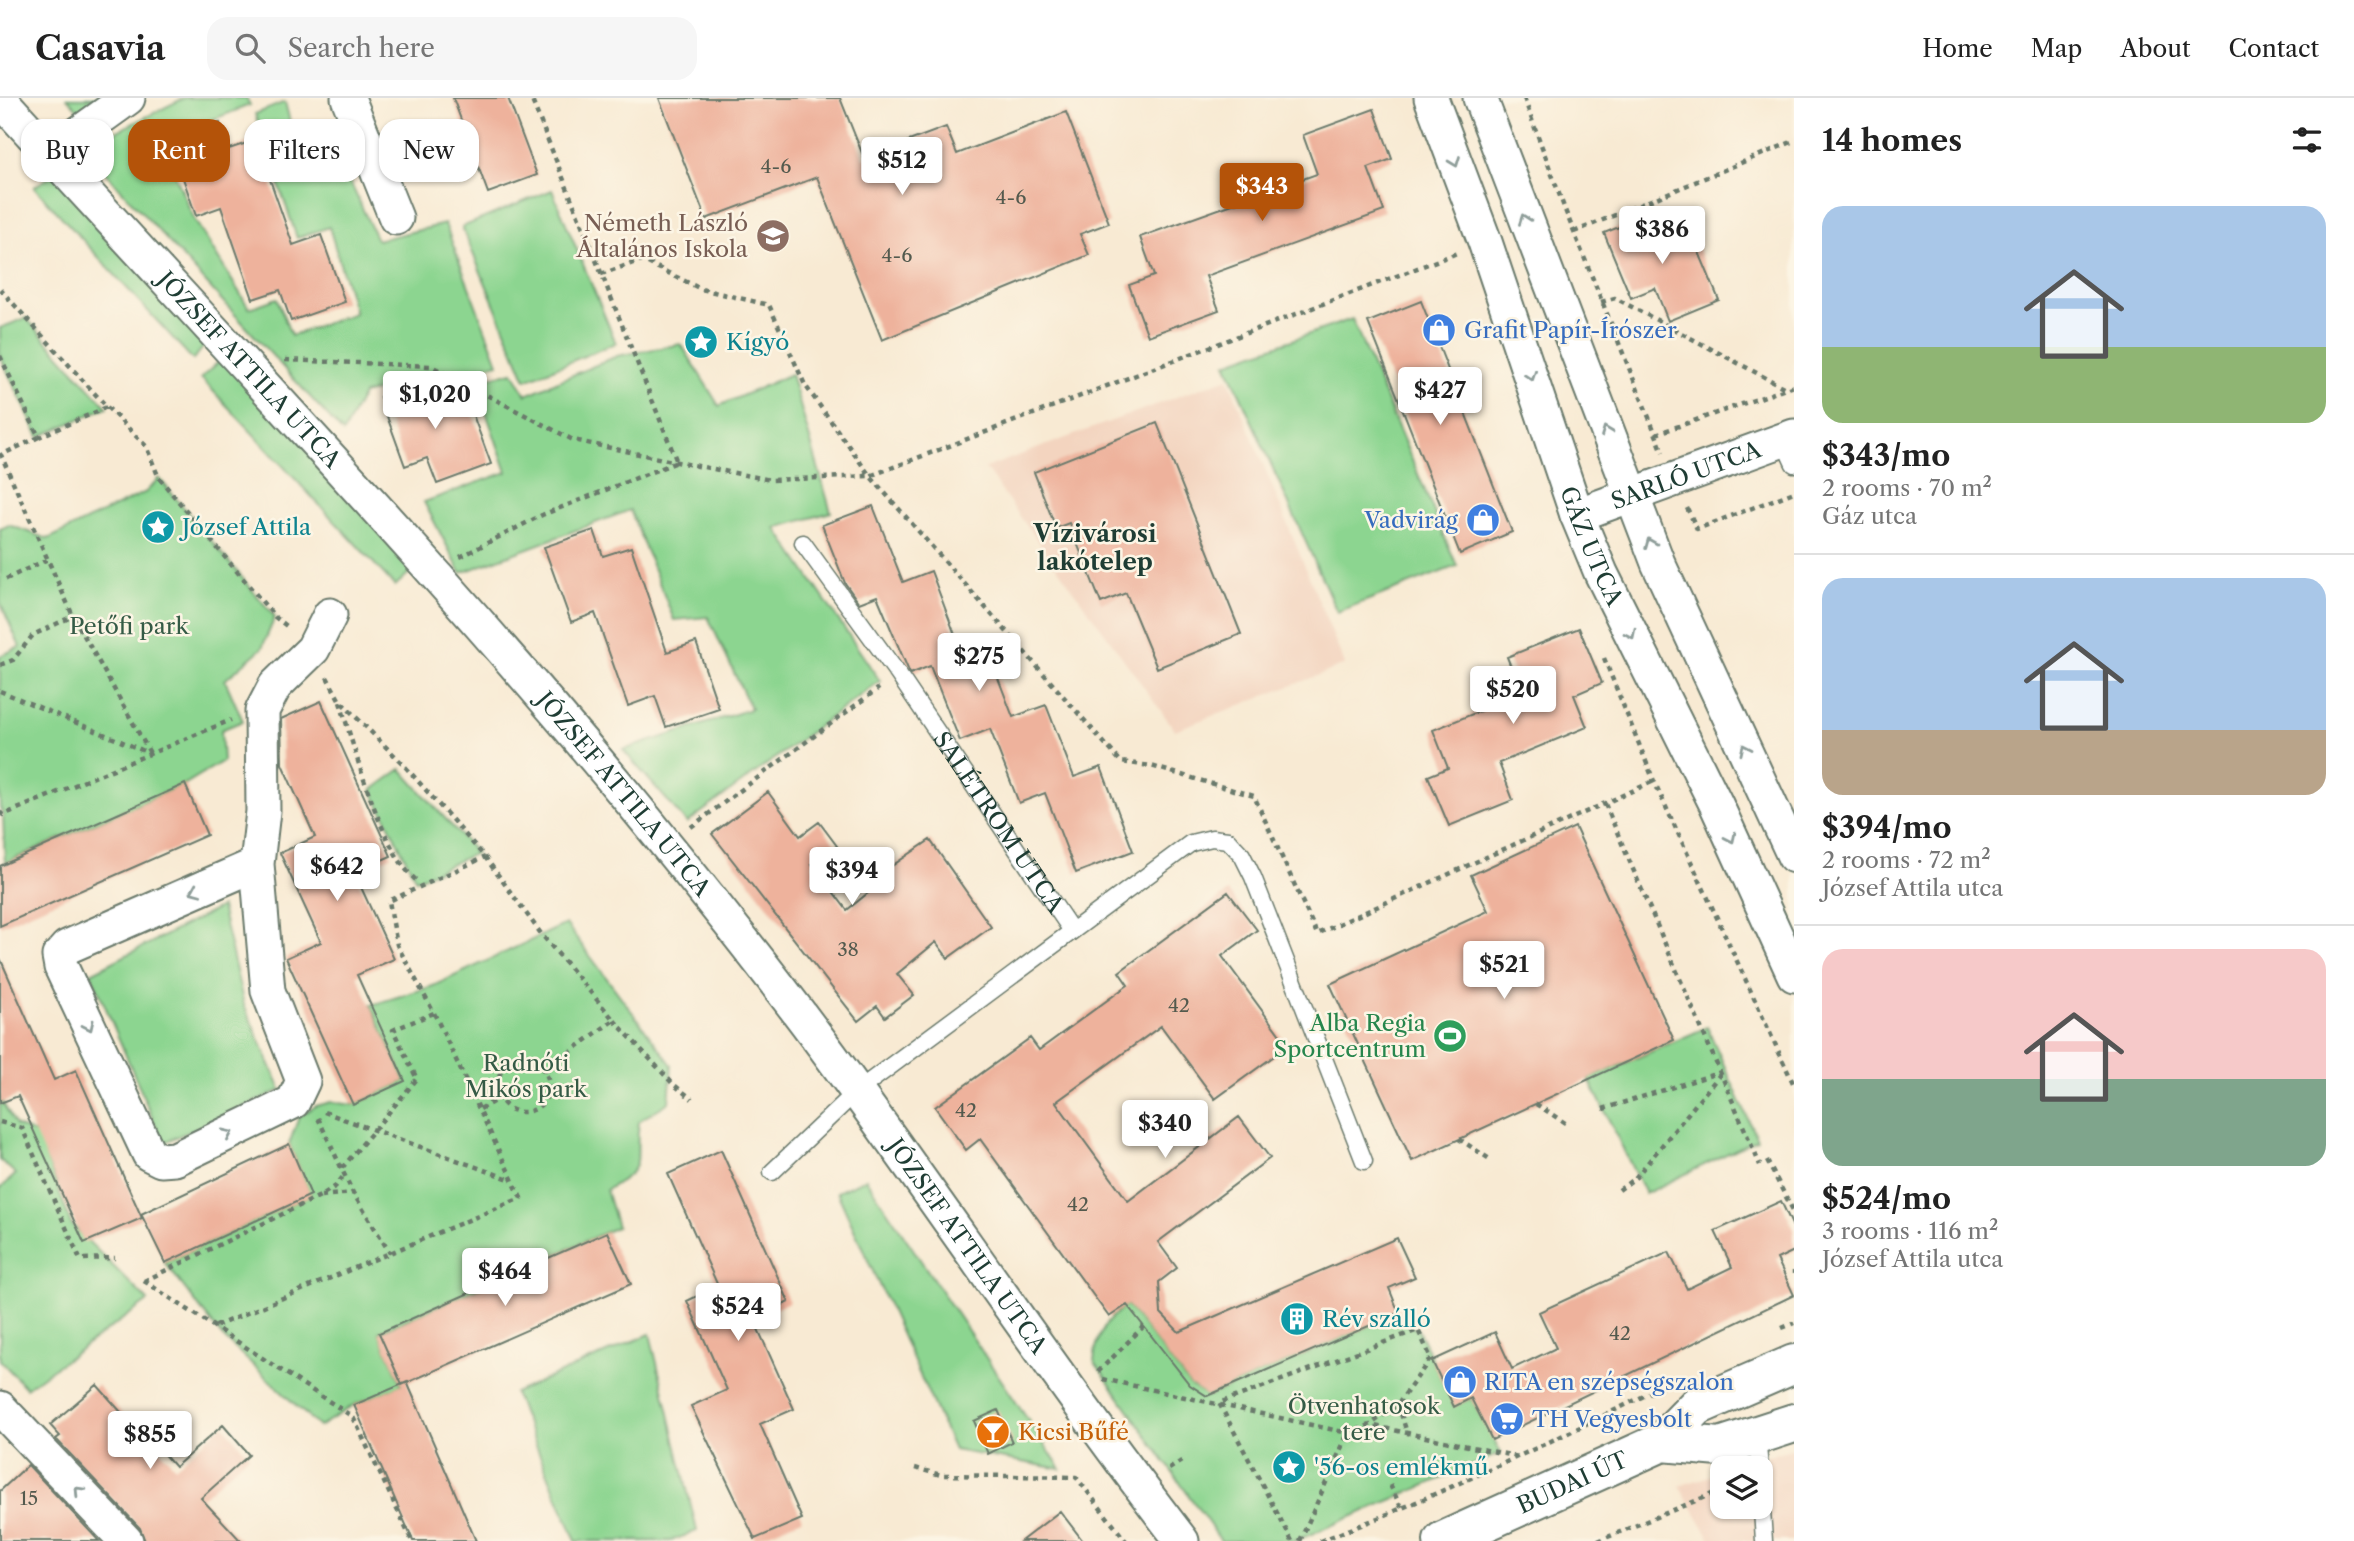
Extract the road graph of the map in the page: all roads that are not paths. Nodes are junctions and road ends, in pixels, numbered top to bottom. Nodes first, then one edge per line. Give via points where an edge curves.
1 (128, 98) edge
2 (348, 98) edge
3 (1431, 98) edge
4 (1480, 98) edge
5 (0, 99) edge
6 (99, 119) edge
7 (21, 122) edge
8 (76, 182) edge
9 (396, 218) dead end
10 (1790, 446) edge
11 (1631, 495) junction
12 (1577, 515) junction
13 (803, 543) dead end
14 (330, 615) dead end
15 (1794, 856) edge
16 (257, 864) junction
17 (1072, 931) junction
18 (1794, 975) edge
19 (857, 1091) junction
20 (1364, 1161) dead end
21 (772, 1172) dead end
22 (1788, 1346) edge
23 (0, 1408) edge
24 (1794, 1423) edge
25 (1662, 1442) junction
26 (1759, 1452) edge
27 (1763, 1519) edge
28 (126, 1541) edge
29 (1182, 1541) edge
30 (1443, 1541) edge
31 (1764, 1541) edge

1 - 6 street
2 - 9 street
3 -> 12 street, GÁZ UTCA
11 -> 4 street
5 - 7 street, JÓZSEF ATTILA UTCA
8 - 19 street, JÓZSEF ATTILA UTCA via 434,574 667,845
10 - 11 street, SARLÓ UTCA
11 - 12 street, SARLÓ UTCA
15 -> 11 street
12 -> 18 street, GÁZ UTCA
13 - 17 lane, SALÉTROM UTCA
14 - 16 street via 313,649 275,686 262,710
16 -> 16 street via 67,947 59,956 149,1154 161,1160 175,1159 293,1102 303,1081 268,991
17 - 19 lane
17 - 20 lane via 1191,843 1228,840 1253,877
19 - 21 lane
19 - 29 street, JÓZSEF ATTILA UTCA
22 - 25 street, BUDAI ÚT via 1697,1406
28 -> 23 street
24 - 26 street, BUDAI ÚT
25 - 26 street, BUDAI ÚT
25 - 30 street, BUDAI ÚT
27 - 31 lane

